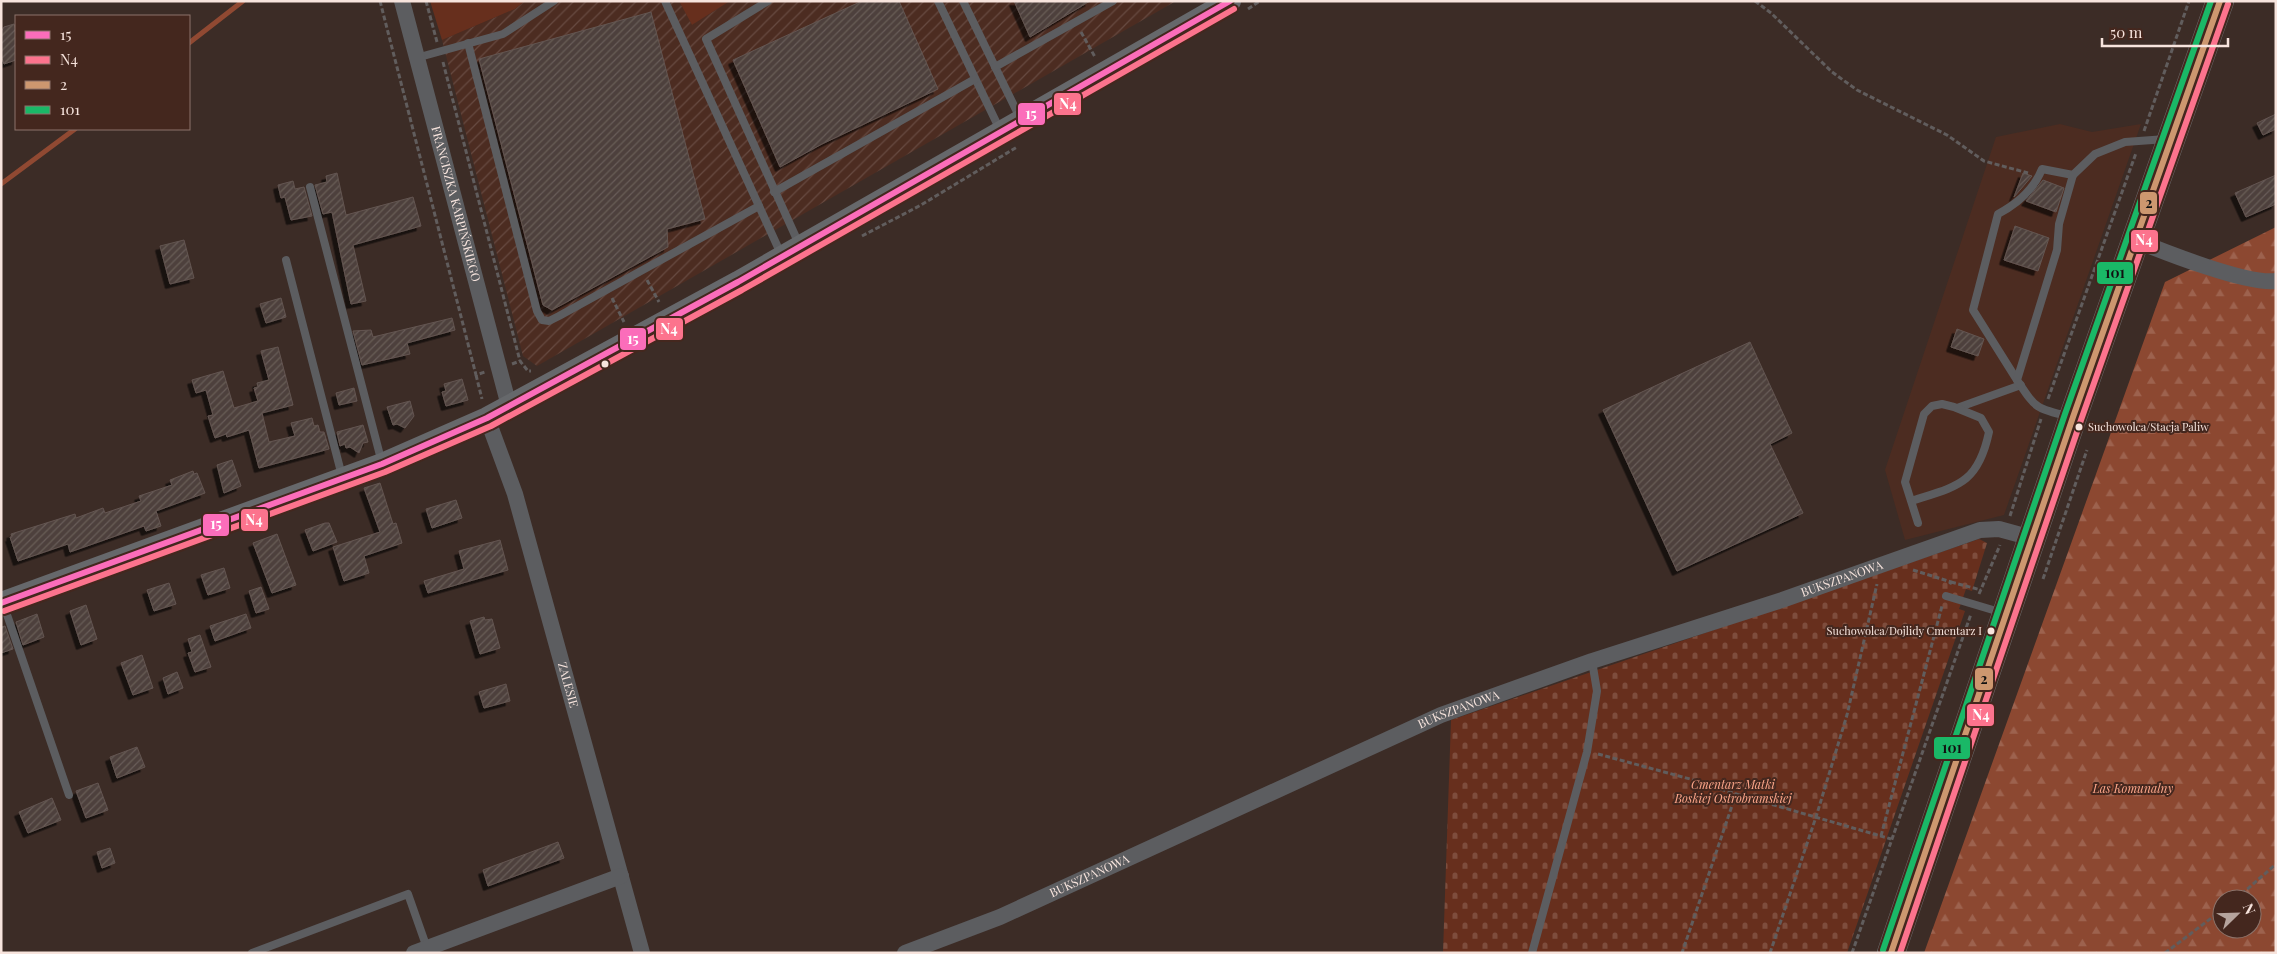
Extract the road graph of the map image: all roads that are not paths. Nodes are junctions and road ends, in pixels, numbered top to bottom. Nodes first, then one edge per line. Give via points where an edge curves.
1 (402, 1) edge
2 (554, 1) edge
3 (665, 1) edge
4 (768, 1) edge
5 (938, 1) edge
6 (962, 1) edge
7 (1113, 1) edge
8 (2220, 1) edge
9 (1226, 2) edge
10 (468, 43) junction
11 (416, 58) junction
12 (995, 67) junction
13 (975, 79) junction
14 (1022, 121) junction
15 (1002, 133) junction
16 (2171, 139) junction
17 (2073, 174) junction
18 (310, 187) dead end
19 (774, 192) junction
20 (759, 206) junction
21 (2135, 240) junction
22 (791, 252) junction
23 (286, 260) dead end
24 (2276, 281) edge
25 (2019, 382) junction
26 (509, 406) junction
27 (1957, 408) junction
28 (2073, 417) junction
29 (487, 418) junction
30 (382, 464) junction
31 (343, 479) junction
32 (1911, 501) junction
33 (1918, 523) dead end
34 (2032, 538) junction
35 (1946, 596) road end
36 (2, 603) edge
37 (2007, 614) junction
38 (1592, 661) junction
39 (69, 795) dead end
40 (621, 876) junction
41 (421, 950) edge
42 (252, 953) edge
43 (642, 953) edge
44 (904, 953) edge
45 (1532, 953) edge
46 (1891, 953) edge

1 - 11 street, FRANCISZKA KARPIŃSKIEGO
2 - 10 lane via 503,34
3 - 20 lane
4 - 19 lane via 706,39
5 - 13 lane
6 - 12 lane
7 - 12 lane
8 - 16 highway
9 - 14 street
10 - 11 lane
10 - 20 lane via 537,311 542,320 549,322
11 - 26 street, FRANCISZKA KARPIŃSKIEGO
12 - 14 lane
13 - 15 lane
13 - 19 lane
14 - 15 street
15 - 22 street
16 - 17 lane via 2126,142 2094,154
16 - 21 highway
17 - 25 lane via 2059,224 2057,250
17 - 25 lane via 2042,169 2016,204 1998,214 1974,310
18 - 30 lane
19 - 22 lane
20 - 22 lane
21 - 24 street via 2256,281
21 - 28 highway
22 - 26 street
23 - 31 lane
25 - 27 lane
25 - 28 lane via 2033,404 2043,411
26 - 29 street
27 - 32 lane via 1942,404 1932,406 1924,414 1905,482
27 - 32 lane via 1981,418 1987,426 1989,432 1980,463 1970,477 1950,488
28 - 34 highway
29 - 30 street
29 - 40 street, ZALESIE via 515,494
30 - 31 street
31 - 36 street
32 - 33 lane
34 - 37 highway
34 - 38 street, BUKSZPANOWA via 1992,528 1980,530 1782,600
35 - 37 lane
36 - 39 lane
37 - 46 highway
38 - 44 street, BUKSZPANOWA via 1441,715 1000,917
38 - 45 lane via 1597,691 1587,752
40 - 41 street
40 - 43 street, ZALESIE
41 - 42 lane via 408,894

